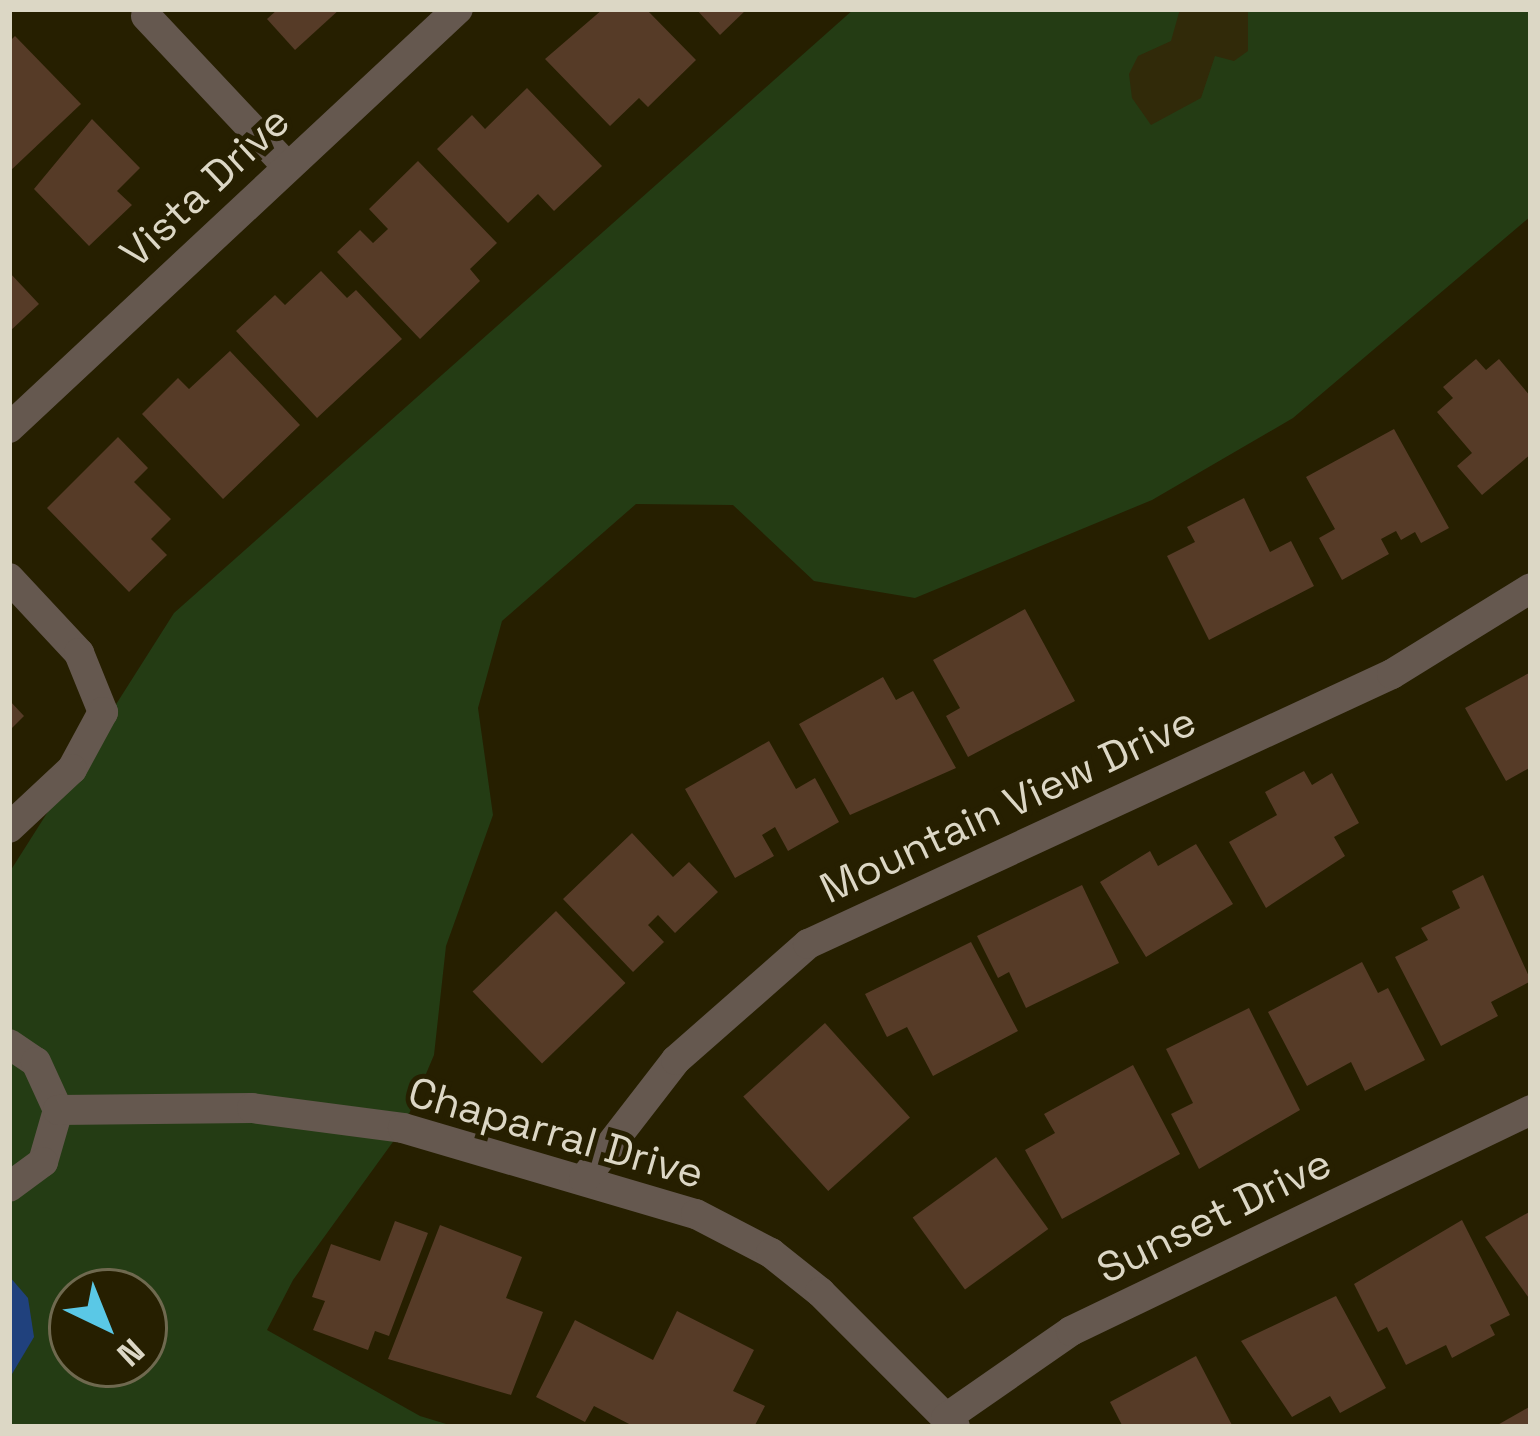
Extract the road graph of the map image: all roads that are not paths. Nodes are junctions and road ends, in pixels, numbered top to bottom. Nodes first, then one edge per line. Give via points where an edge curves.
1 (458, 9) edge
2 (146, 16) dead end
3 (288, 167) junction
4 (9, 428) edge
5 (9, 578) edge
6 (1531, 588) edge
7 (9, 828) edge
8 (9, 1044) edge
9 (58, 1110) junction
10 (1531, 1110) edge
11 (584, 1180) junction
12 (9, 1187) edge
13 (951, 1423) edge

1 - 3 street, Vista Drive
2 - 3 street
3 - 4 street, Vista Drive
5 - 7 street via 79,653 103,712 72,769
6 - 11 street, Mountain View Drive via 1392,674 808,944 676,1060
8 - 9 street via 36,1062
9 - 11 street, Chaparral Drive via 272,1111 403,1128
9 - 12 street via 44,1162
10 - 13 street, Sunset Drive via 1071,1331
11 - 13 street, Chaparral Drive via 696,1214 771,1253

